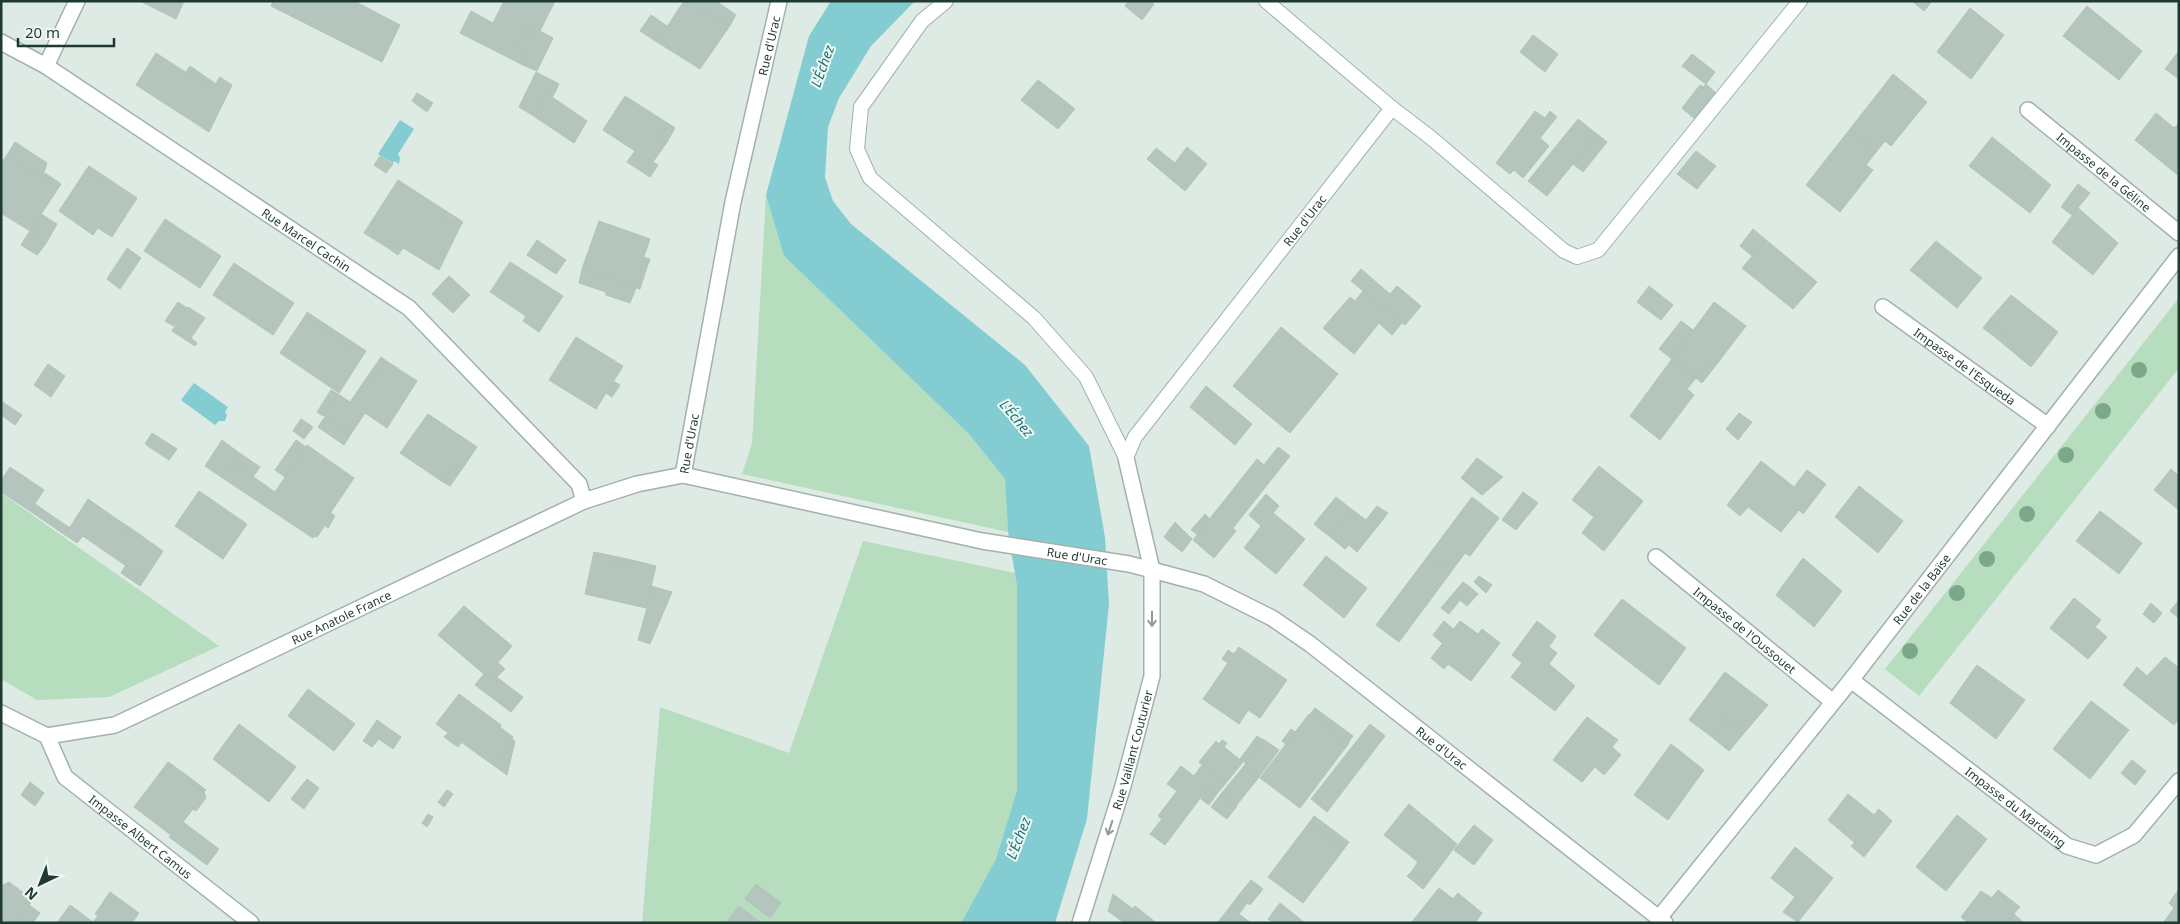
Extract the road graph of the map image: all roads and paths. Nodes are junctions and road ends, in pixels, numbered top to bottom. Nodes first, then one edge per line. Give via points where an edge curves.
1 (77, 1) edge
2 (779, 1) edge
3 (946, 1) edge
4 (1266, 1) edge
5 (1800, 1) edge
6 (1, 42) edge
7 (46, 66) junction
8 (1392, 108) junction
9 (2028, 110) dead end
10 (2179, 233) edge
11 (2179, 256) edge
12 (1882, 307) dead end
13 (2048, 426) junction
14 (1126, 458) junction
15 (683, 475) junction
16 (584, 501) junction
17 (1656, 556) dead end
18 (1152, 570) junction
19 (1851, 680) junction
20 (1833, 702) junction
21 (1, 713) edge
22 (47, 736) junction
23 (2179, 781) edge
24 (1662, 921) edge
25 (251, 923) edge
26 (1080, 923) edge

1 - 7 street
2 - 15 street, Rue d'Urac via 732,202
3 - 14 lane via 922,21 861,107 857,149 870,178 1034,318 1086,376
4 - 8 lane
5 - 8 lane via 1598,250 1577,257 1564,251
6 - 7 street, Rue Marcel Cachin
7 - 16 street, Rue Marcel Cachin via 409,308 579,484
8 - 14 lane, Rue d'Urac via 1135,437
9 - 10 street, Impasse de la Géline
11 - 13 street, Rue de la Baïse
12 - 13 street, Impasse de l'Esqueda
13 - 19 street, Rue de la Baïse
14 - 18 street
15 - 16 street, Rue Anatole France via 637,484
15 - 18 street, Rue d'Urac via 982,541
16 - 22 street, Rue Anatole France via 115,725
17 - 20 street, Impasse de l'Oussouet
18 - 24 street, Rue d'Urac via 1204,584 1272,618 1310,644
18 -> 26 street, Rue Vaillant Couturier via 1152,676 1123,786
19 - 20 street, Rue de la Baïse
19 - 23 street, Impasse du Mardaing via 2067,846 2082,851 2096,855 2134,836
20 - 24 street, Rue de la Baïse
21 - 22 street
22 - 25 street, Impasse Albert Camus via 64,777

